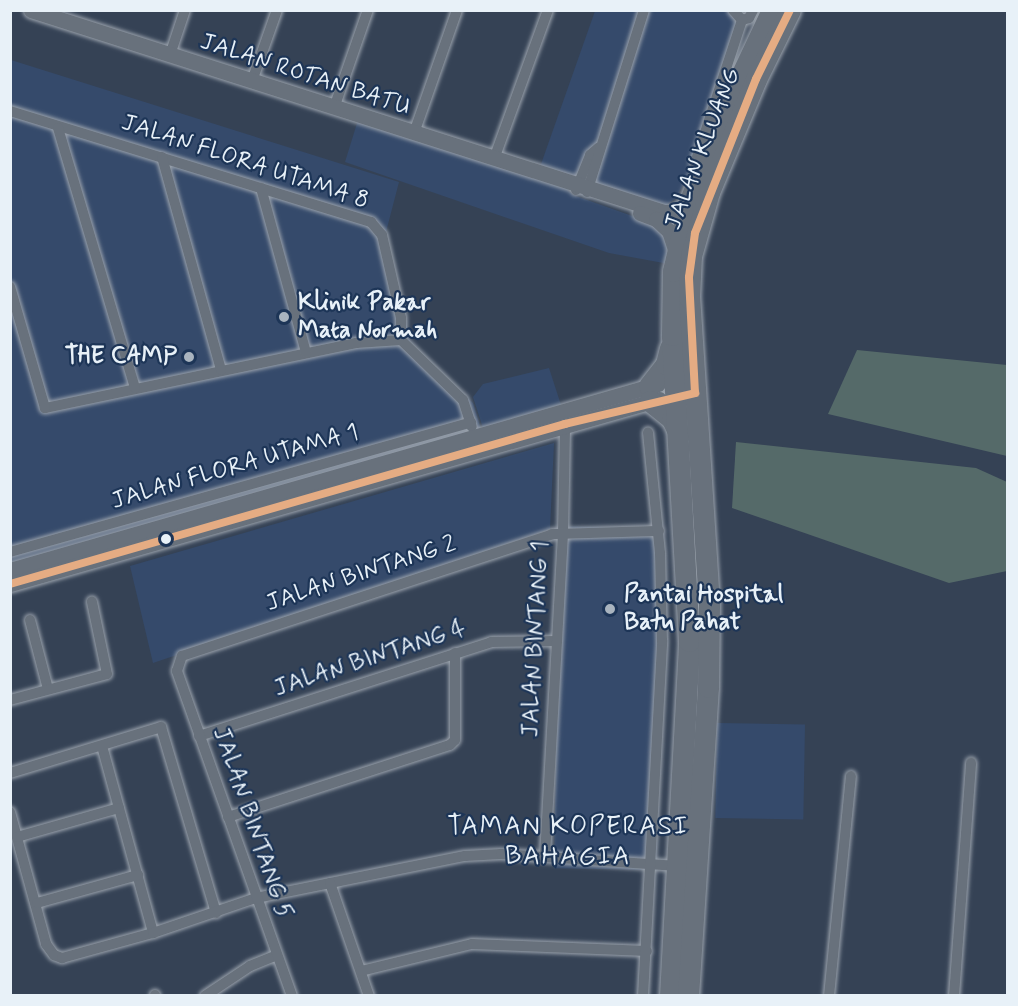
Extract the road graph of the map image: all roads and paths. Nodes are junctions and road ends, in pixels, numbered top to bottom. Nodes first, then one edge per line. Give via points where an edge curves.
1 (31, 10) edge
2 (185, 10) edge
3 (277, 10) edge
4 (368, 10) edge
5 (457, 10) edge
6 (548, 10) edge
7 (644, 10) edge
8 (733, 10) edge
9 (753, 10) edge
10 (772, 10) edge
11 (790, 10) edge
12 (47, 13) edge
13 (742, 20) junction
14 (170, 55) junction
15 (252, 81) junction
16 (334, 108) junction
17 (10, 111) edge
18 (58, 128) junction
19 (414, 133) junction
20 (162, 157) junction
21 (494, 159) junction
22 (579, 187) junction
23 (261, 188) junction
24 (689, 203) junction
25 (664, 212) junction
26 (676, 252) junction
27 (10, 287) edge
28 (672, 335) junction
29 (401, 340) junction
30 (306, 353) junction
31 (221, 370) junction
32 (685, 386) junction
33 (135, 388) junction
34 (649, 393) junction
35 (565, 424) junction
36 (473, 429) junction
37 (648, 433) dead end
38 (680, 437) junction
39 (658, 531) junction
40 (563, 533) junction
41 (10, 552) edge
42 (10, 570) edge
43 (10, 584) edge
44 (92, 602) dead end
45 (30, 620) dead end
46 (557, 641) junction
47 (455, 653) junction
48 (178, 663) joint
49 (48, 689) junction
50 (10, 700) edge
51 (200, 736) junction
52 (102, 746) junction
53 (971, 763) dead end
54 (10, 772) edge
55 (851, 776) dead end
56 (119, 808) junction
57 (10, 812) edge
58 (228, 817) junction
59 (17, 837) junction
60 (545, 856) junction
61 (651, 866) junction
62 (679, 866) junction
63 (138, 875) junction
64 (330, 883) junction
65 (256, 898) junction
66 (37, 903) junction
67 (216, 912) junction
68 (153, 933) junction
69 (647, 951) junction
70 (277, 955) junction
71 (361, 972) junction
72 (205, 996) edge
73 (292, 996) edge
74 (369, 996) edge
75 (643, 996) edge
76 (670, 996) edge
77 (688, 996) edge
78 (829, 996) edge
79 (954, 996) edge

1 - 12 main road, JALAN ROTAN BATU
2 - 14 street
3 - 15 street
4 - 16 street
5 - 19 street
6 - 21 street
7 - 22 street via 598,148 590,155
8 - 13 street
9 - 13 street via 749,18
10 - 24 highway, JALAN KLUANG via 732,95
11 - 32 highway, JALAN KLUANG via 756,79 695,233 689,277
12 - 14 main road, JALAN ROTAN BATU
13 - 25 street via 688,181 680,200
14 - 15 main road, JALAN ROTAN BATU
15 - 16 main road, JALAN ROTAN BATU
16 - 19 main road, JALAN ROTAN BATU
17 - 18 street, JALAN FLORA UTAMA 8
18 - 20 street, JALAN FLORA UTAMA 8
18 - 33 street
19 - 21 main road, JALAN ROTAN BATU
20 - 23 street, JALAN FLORA UTAMA 8
20 - 31 street
21 - 22 main road, JALAN ROTAN BATU
22 - 25 main road, JALAN ROTAN BATU
22 - 26 main road, JALAN ROTAN BATU via 656,219 669,231
23 - 29 street, JALAN FLORA UTAMA 8 via 371,222 382,235 401,318
23 - 30 street
24 - 25 main road via 674,212
24 - 26 highway, JALAN KLUANG
26 - 28 highway, JALAN KLUANG
27 - 33 street via 45,408
28 - 32 highway, JALAN KLUANG
28 - 34 highway via 666,364
29 - 30 street via 356,343
29 - 36 street via 463,400
30 - 31 street
31 - 33 street
32 - 34 main road
32 - 38 highway, JALAN KLUANG
32 - 77 highway, JALAN KLUANG via 709,604 708,687
34 - 35 main road
34 - 36 main road
34 - 38 highway via 672,419
35 - 40 street, JALAN BINTANG 1
35 - 43 main road
36 - 41 street, JALAN FLORA UTAMA 1
36 - 42 main road
37 - 39 street
38 - 62 highway, JALAN KLUANG via 689,640
39 - 40 street, JALAN BINTANG 2
39 - 61 street via 662,641
40 - 46 street, JALAN BINTANG 1
40 - 48 street, JALAN BINTANG 2 via 187,652
44 - 49 street via 108,671 102,678
45 - 49 street
46 - 47 street, JALAN BINTANG 4 via 498,640
46 - 60 street, JALAN BINTANG 1
47 - 51 street, JALAN BINTANG 4
47 - 58 street via 454,740 450,745
48 - 51 street, JALAN BINTANG 5 via 177,671
49 - 50 street
51 - 58 street, JALAN BINTANG 5
52 - 54 street
52 - 56 street
52 - 67 street via 162,727
53 - 79 street
55 - 78 street
56 - 59 street
56 - 63 street
57 - 59 street
58 - 65 street, JALAN BINTANG 5
59 - 66 street
60 - 61 street
60 - 64 street via 465,856
61 - 62 street
61 - 69 street
62 - 76 highway, JALAN KLUANG
63 - 66 street
63 - 68 street
64 - 65 street
64 - 71 street
65 - 67 street
65 - 70 street, JALAN BINTANG 5
66 - 68 street via 46,944 54,955 69,956
67 - 68 street
69 - 71 street via 472,944
69 - 75 street
70 - 72 street via 236,974
70 - 73 street, JALAN BINTANG 5
71 - 74 street

